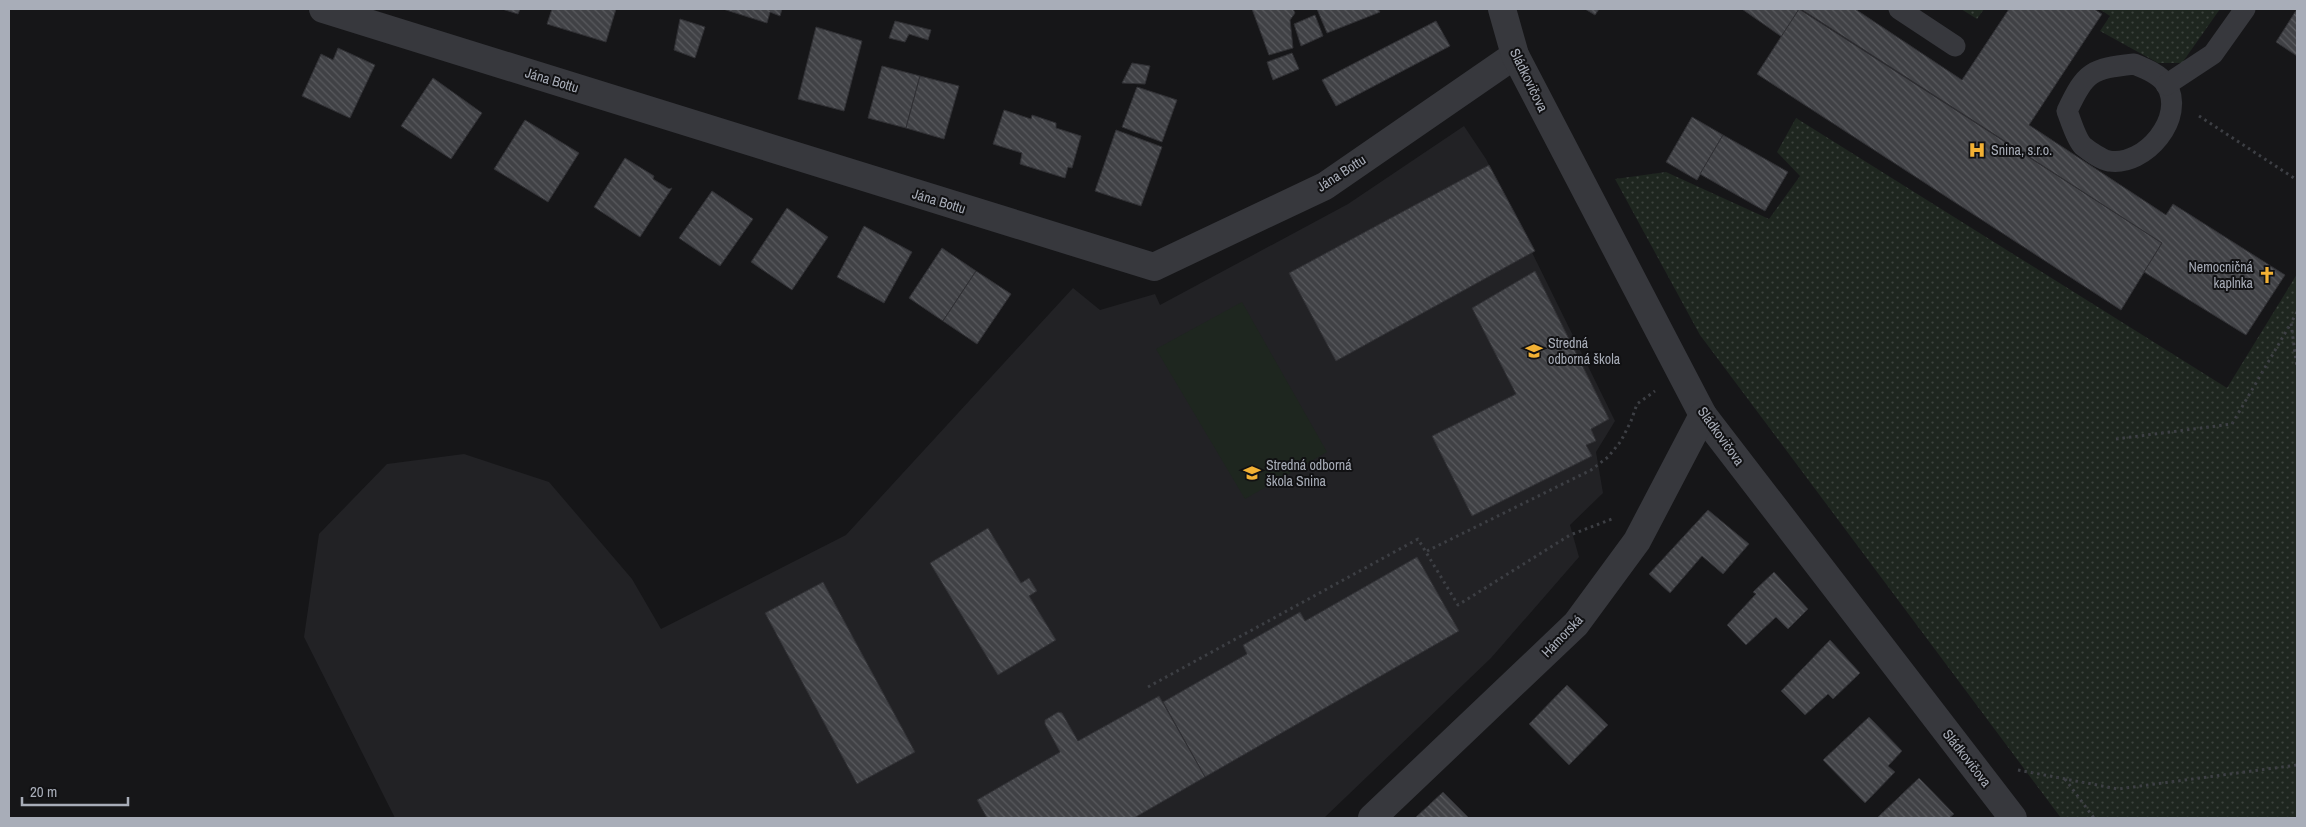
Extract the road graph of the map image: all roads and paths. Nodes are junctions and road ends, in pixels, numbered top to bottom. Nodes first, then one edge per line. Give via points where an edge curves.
1 (323, 9) edge
2 (1502, 9) edge
3 (1900, 9) edge
4 (2245, 9) edge
5 (1955, 46) dead end
6 (1515, 55) junction
7 (2169, 92) junction
8 (2297, 180) edge
9 (2297, 312) edge
10 (2291, 323) junction
11 (2297, 368) edge
12 (1661, 386) dead end
13 (1703, 415) junction
14 (2116, 439) dead end
15 (1616, 517) dead end
16 (1427, 551) junction
17 (1148, 686) dead end
18 (2297, 765) edge
19 (2017, 770) dead end
20 (2065, 778) junction
21 (1372, 818) edge
22 (2013, 818) edge
23 (2094, 818) edge

1 - 6 street, Jána Bottu via 1154,268 1325,186
2 - 6 street, Sládkovičova
3 - 5 lane
4 - 7 lane via 2213,54
6 - 13 street, Sládkovičova
7 - 7 lane via 2154,73 2134,64 2101,68 2080,84 2067,112 2082,145 2108,162 2131,160 2159,139 2170,117
7 - 8 path
9 - 10 path
10 - 11 path
10 - 14 path via 2232,424
12 - 16 path via 1637,404 1621,441 1591,470
13 - 21 street, Hámorská via 1637,541 1576,624
13 - 22 street, Sládkovičova
15 - 16 path via 1570,535 1458,605
16 - 17 path via 1418,539
18 - 20 path via 2118,789
19 - 20 path
20 - 23 path

